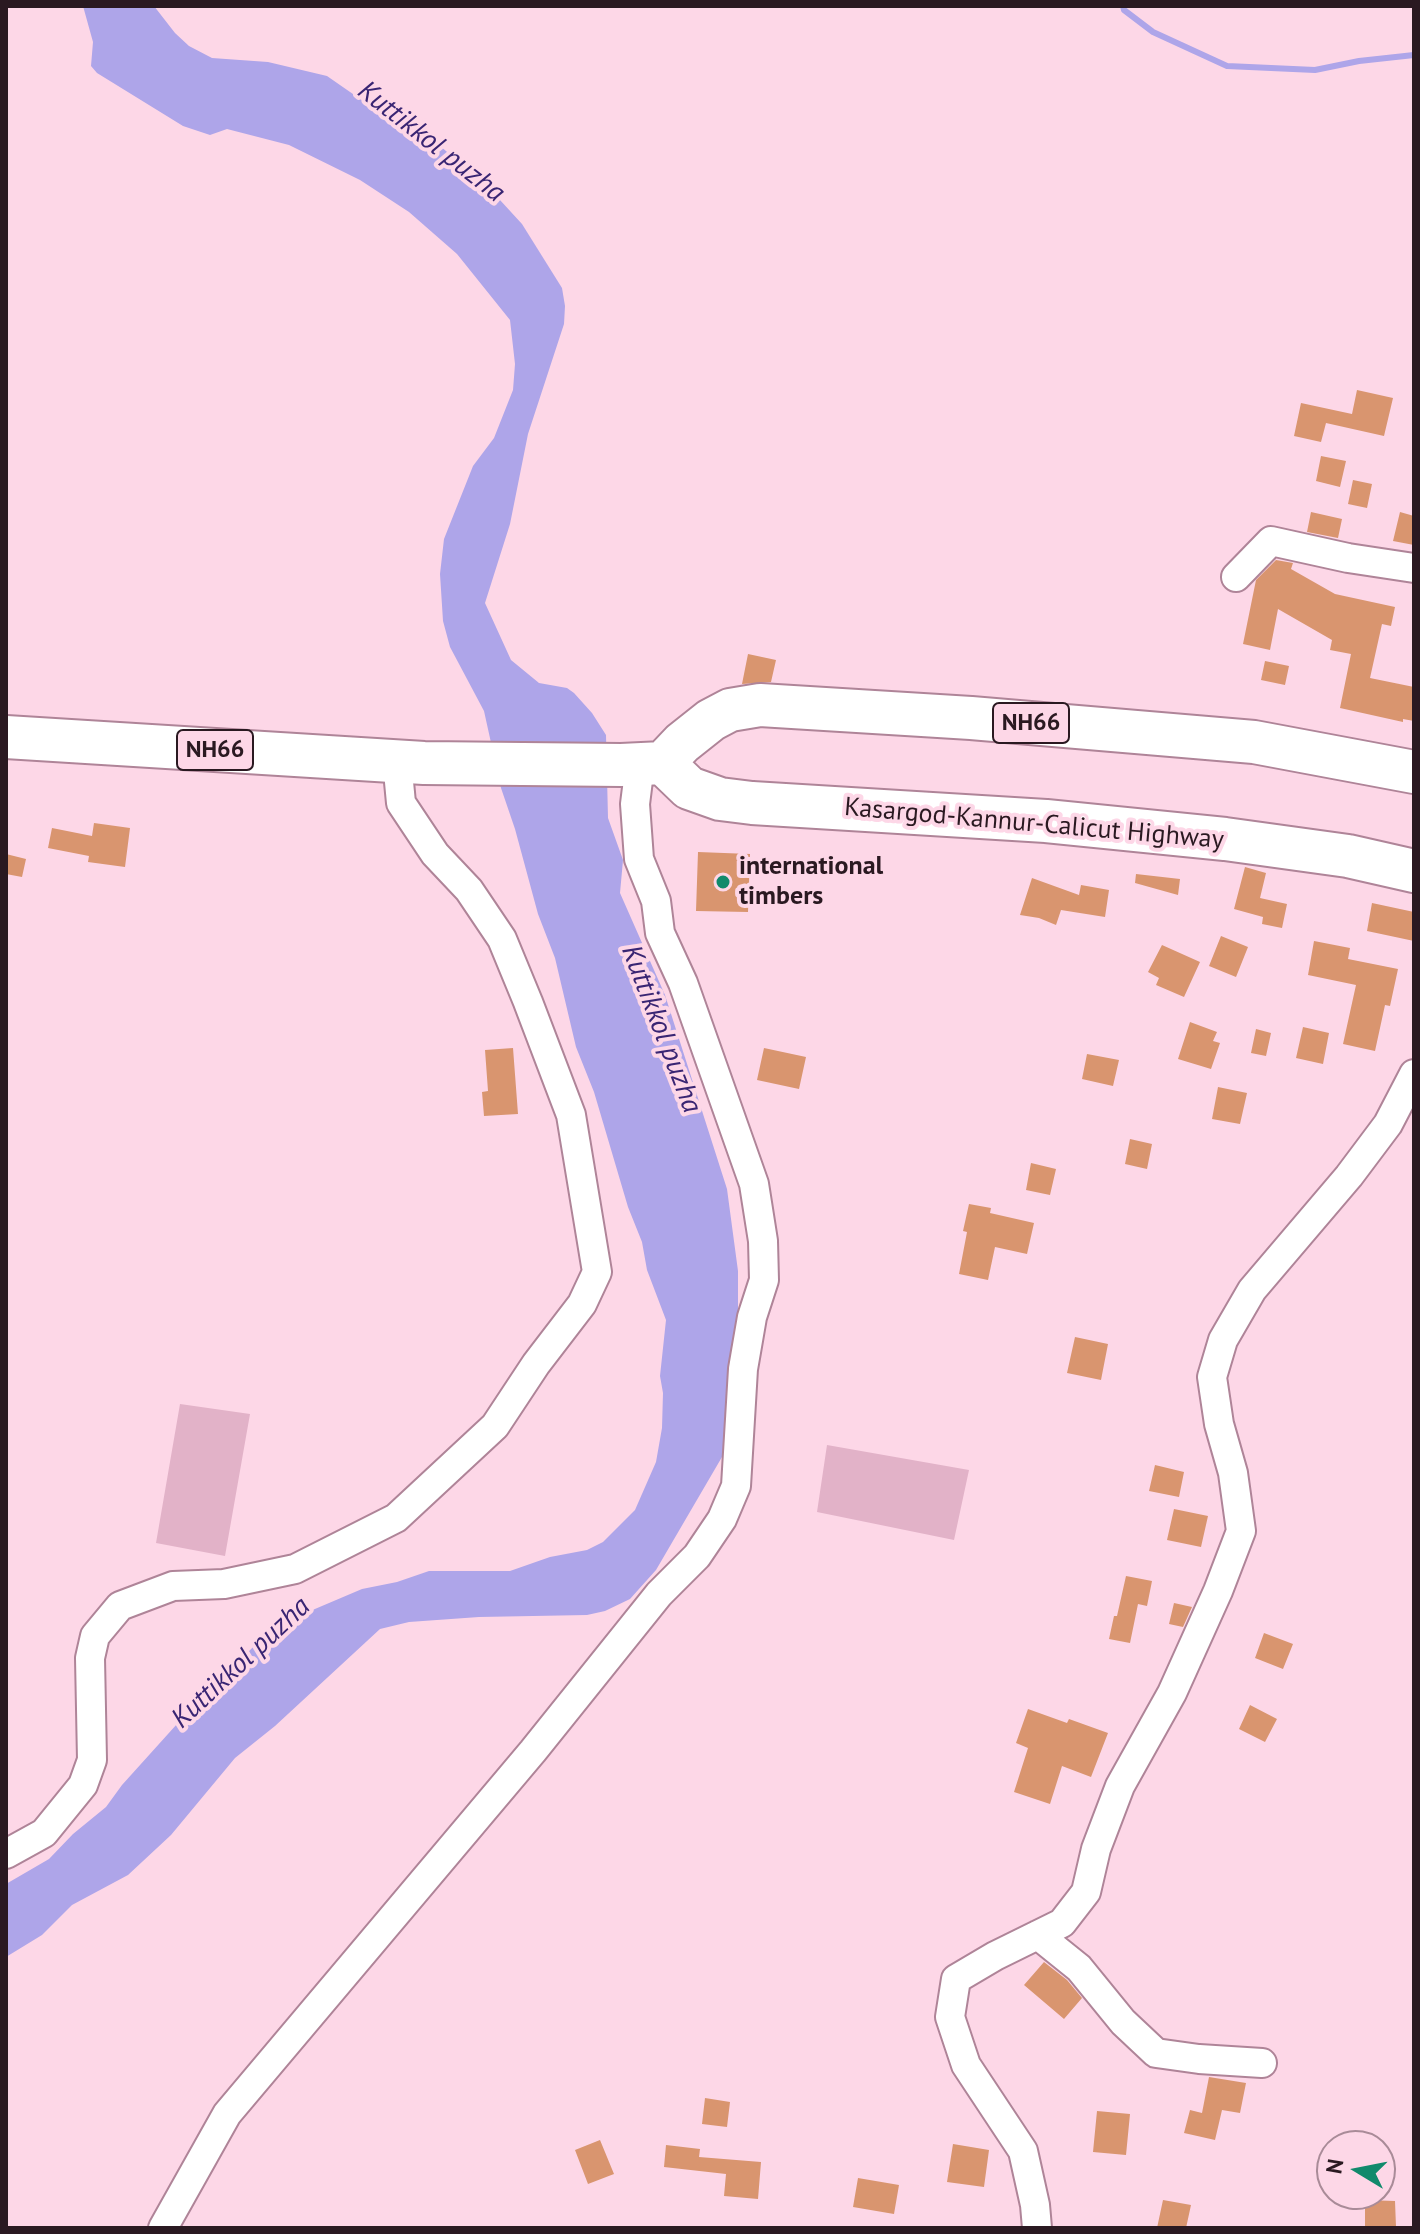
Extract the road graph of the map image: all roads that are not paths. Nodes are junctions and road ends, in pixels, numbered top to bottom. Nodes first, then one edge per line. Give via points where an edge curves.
1 (1414, 568) edge
2 (1236, 577) dead end
3 (6, 737) edge
4 (410, 762) junction
5 (641, 764) junction
6 (1414, 772) edge
7 (1414, 871) edge
8 (1414, 1074) edge
9 (6, 1854) edge
10 (1038, 1935) junction
11 (1262, 2063) dead end
12 (163, 2228) edge
13 (1037, 2228) edge

1 - 2 street via 1271,541
3 - 4 highway, NH66
4 - 5 highway, NH66
4 - 9 street via 401,803 502,939 571,1115 597,1272 582,1304 495,1426 396,1518 295,1569 224,1584 173,1586 120,1606 95,1636 90,1658 92,1760 83,1785 44,1833
5 - 6 highway, NH66 via 730,710 760,705 1254,742
5 - 7 highway, Kasargod-Kannur-Calicut Highway via 720,799 1225,839
5 - 12 street via 635,804 639,859 656,901 660,933 683,983 754,1184 763,1241 764,1280 743,1369 736,1486 697,1556 659,1594 227,2114
8 - 10 street via 1388,1124 1252,1290 1223,1340 1212,1377 1241,1531 1172,1693 1120,1786 1086,1892 1062,1923
10 - 11 street via 1079,1968 1156,2053
10 - 13 street via 956,1979 950,2017 966,2065 1023,2151

